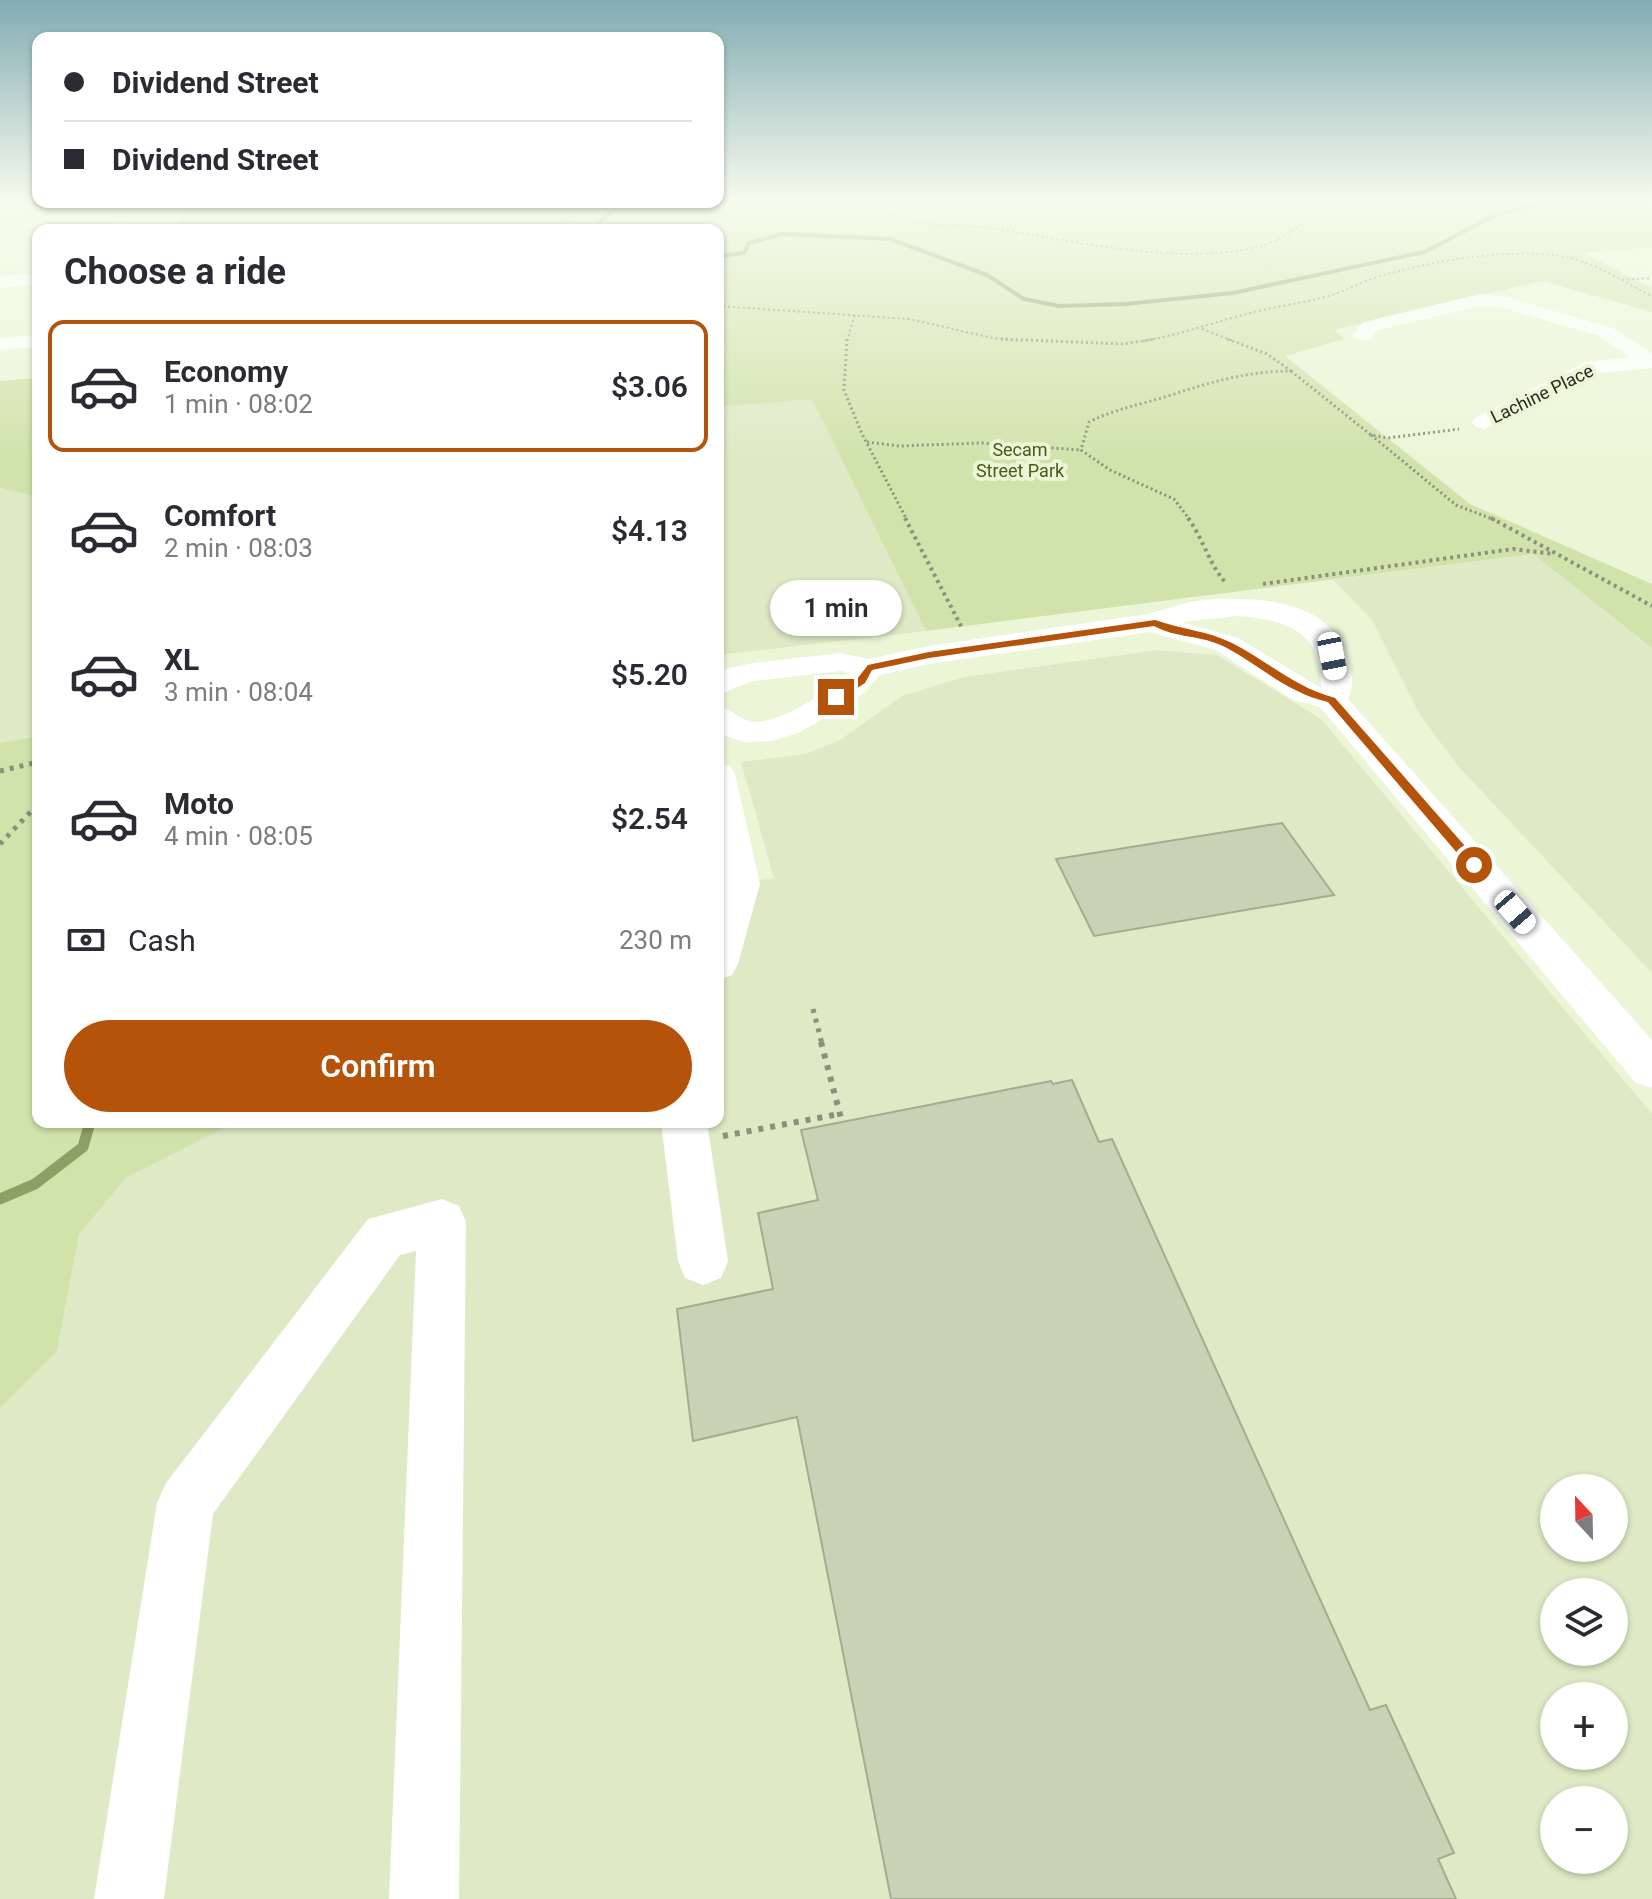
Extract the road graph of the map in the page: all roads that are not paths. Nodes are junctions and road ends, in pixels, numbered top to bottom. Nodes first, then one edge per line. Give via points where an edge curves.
1 (1362, 335) dead end
2 (32, 341) edge
3 (0, 344) edge
4 (1650, 362) edge
5 (1484, 422) road end
6 (1233, 598) junction
7 (1155, 622) junction
8 (1227, 644) junction
9 (868, 668) junction
10 (724, 681) edge
11 (1331, 700) junction
12 (726, 722) edge
13 (724, 803) edge
14 (724, 943) edge
15 (1652, 1070) edge
16 (686, 1133) edge
17 (703, 1261) dead end
18 (129, 1899) edge
19 (424, 1899) edge

1 - 4 street via 1371,326 1480,300 1500,301 1606,332
2 - 3 street
4 - 5 street, Lachine Place via 1594,367
6 - 7 street
6 - 8 street via 1223,623
6 - 11 street via 1316,629 1332,656 1338,686
7 - 8 street
7 - 9 street
8 - 11 street via 1304,693
9 - 10 street via 841,662 767,670
9 - 12 street via 861,681 787,728 769,733
11 - 15 street
13 - 14 street via 741,884
16 - 17 street
18 - 19 street via 186,1503 385,1235 442,1222

